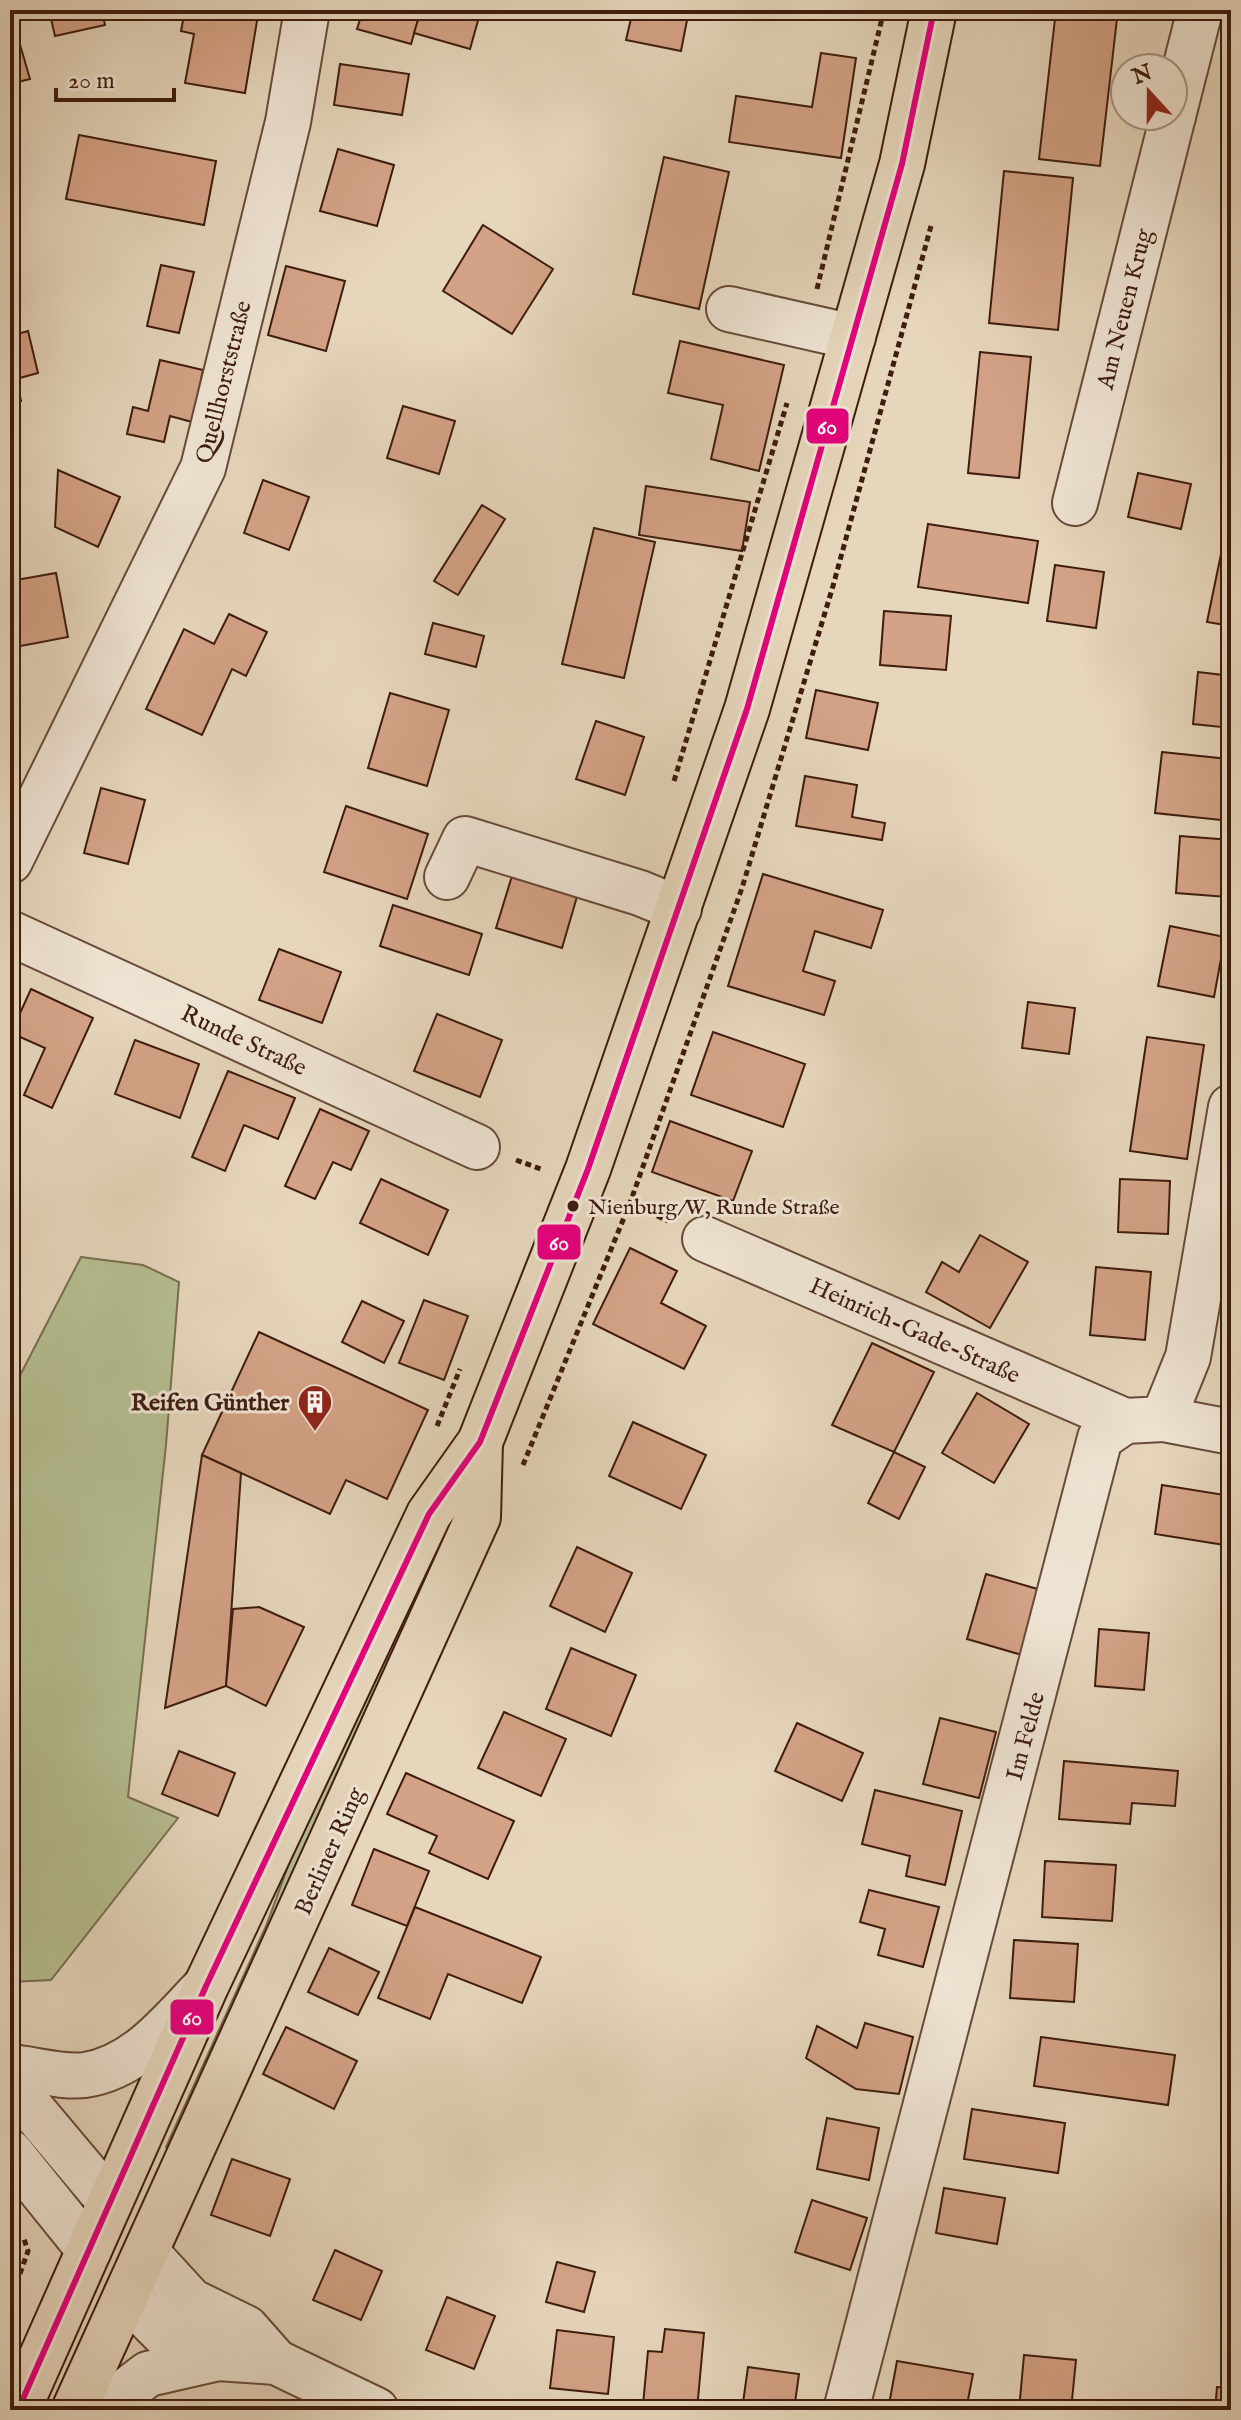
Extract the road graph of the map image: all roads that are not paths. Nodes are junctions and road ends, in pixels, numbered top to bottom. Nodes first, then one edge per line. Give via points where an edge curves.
1 (307, 10) edge
2 (934, 10) edge
3 (1200, 10) edge
4 (1189, 53) edge
5 (1169, 132) edge
6 (729, 309) dead end
7 (853, 337) junction
8 (1075, 503) dead end
9 (10, 861) edge
10 (447, 877) dead end
11 (679, 909) junction
12 (10, 933) edge
13 (1231, 1107) edge
14 (477, 1147) dead end
15 (705, 1239) dead end
16 (1144, 1420) junction
17 (1231, 1432) edge
18 (480, 1442) junction
19 (206, 1986) junction
20 (10, 2067) edge
21 (10, 2089) edge
22 (10, 2152) edge
23 (110, 2202) junction
24 (89, 2250) junction
25 (146, 2252) junction
26 (126, 2296) junction
27 (218, 2358) junction
28 (276, 2362) junction
29 (18, 2410) edge
30 (74, 2410) edge
31 (101, 2410) edge
32 (376, 2410) edge
33 (846, 2410) edge

1 - 9 street, Quellhorststraße via 288,122 203,468
2 - 7 main road, Berliner Ring via 902,164
3 - 4 street, Am Neuen Krug
5 - 8 street, Am Neuen Krug
6 - 7 street
7 - 11 main road, Berliner Ring via 747,709
10 - 11 street via 465,839
11 - 18 main road, Berliner Ring via 588,1169
12 - 14 street, Runde Straße
13 - 16 street, Im Felde via 1188,1357
15 - 16 street, Heinrich-Gade-Straße
16 - 17 street, Heinrich-Gade-Straße
16 - 33 street, Im Felde via 1100,1438
18 - 19 main road, Berliner Ring via 429,1514
18 - 25 main road, Berliner Ring via 478,1517
19 - 20 street via 146,2047 115,2065 83,2075
19 - 23 main road, Berliner Ring
21 - 23 street
22 - 24 street
23 - 24 main road, Berliner Ring
23 - 25 main road
24 - 26 main road
24 - 29 main road, Berliner Ring
25 - 26 main road, Berliner Ring
25 - 28 street via 191,2301 246,2328
26 - 27 street via 169,2339
26 - 30 main road, Berliner Ring
27 - 28 street
27 - 31 street via 148,2374
28 - 32 street

